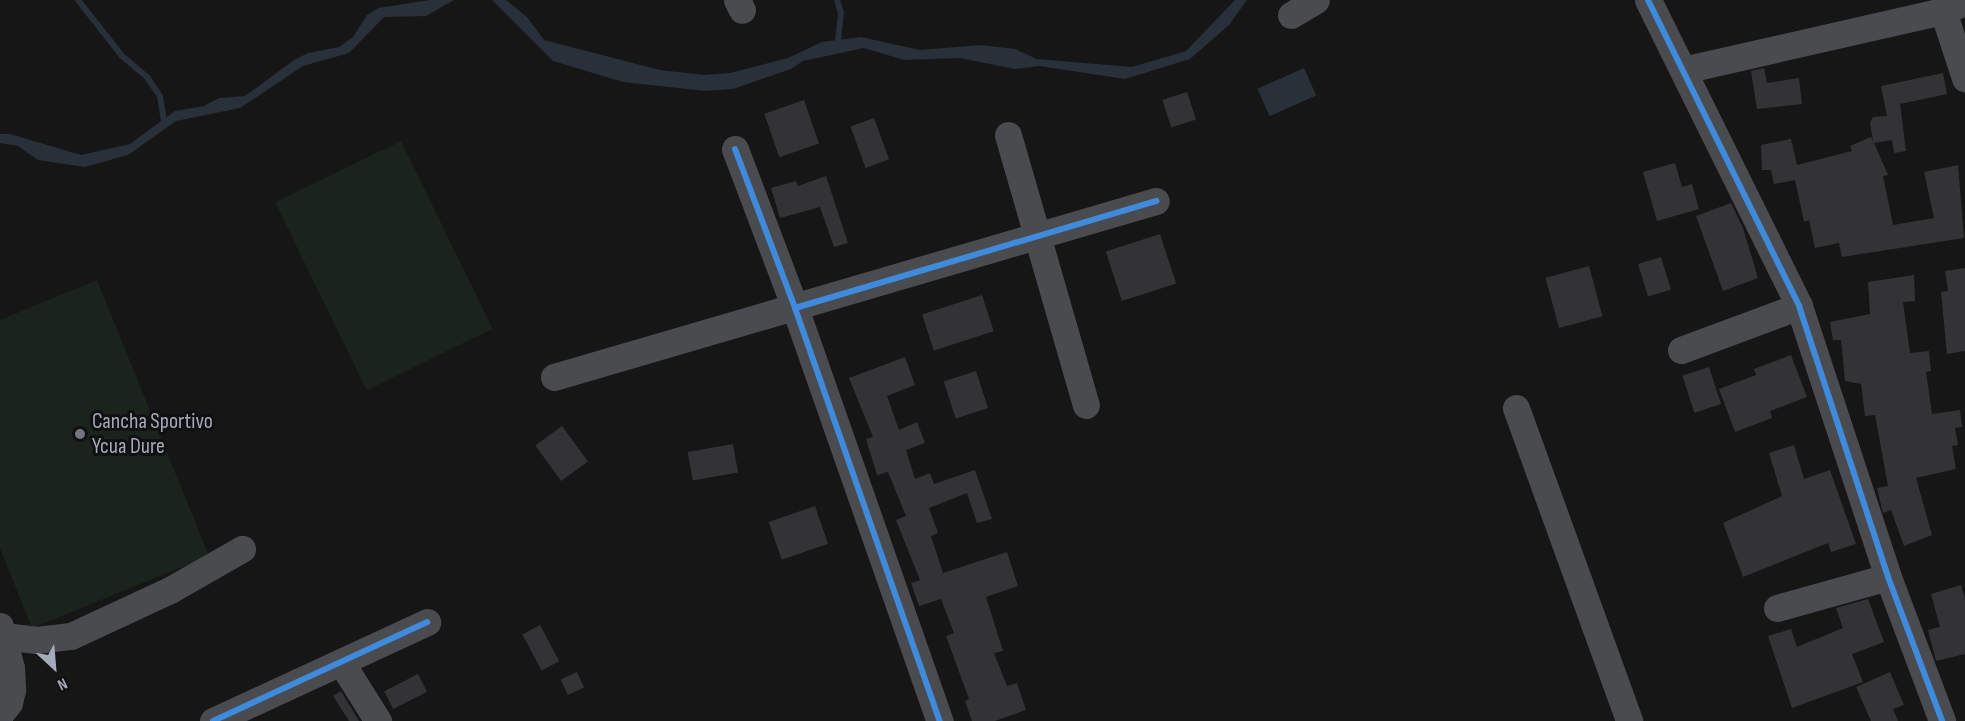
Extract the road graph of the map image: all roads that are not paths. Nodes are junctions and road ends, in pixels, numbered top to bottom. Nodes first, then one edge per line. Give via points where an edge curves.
1 (1316, 0) edge
2 (1648, 0) edge
3 (1954, 6) edge
4 (1292, 15) dead end
5 (1683, 70) junction
6 (1965, 78) edge
7 (1008, 135) dead end
8 (735, 148) dead end
9 (1156, 201) dead end
10 (1034, 237) junction
11 (1799, 306) junction
12 (795, 308) junction
13 (1681, 350) dead end
14 (554, 377) dead end
15 (1086, 405) dead end
16 (1516, 408) dead end
17 (242, 549) dead end
18 (1888, 577) junction
19 (1777, 608) dead end
20 (427, 622) dead end
21 (2, 631) edge
22 (340, 662) junction
23 (0, 714) edge
24 (213, 721) edge
25 (378, 721) edge
26 (940, 721) edge
27 (1629, 721) edge
28 (1942, 721) edge

1 - 4 street
2 - 5 street
3 - 5 street
3 - 6 street
5 - 11 street
7 - 10 street
8 - 12 street
9 - 10 street
10 - 12 street
10 - 15 street
11 - 13 street
11 - 18 street
12 - 14 street
12 - 26 street
16 - 27 street
17 - 21 street via 170,590 70,636 37,640
18 - 19 street
18 - 28 street
20 - 22 street
21 - 23 street via 12,690 9,703
22 - 24 street
22 - 25 street

